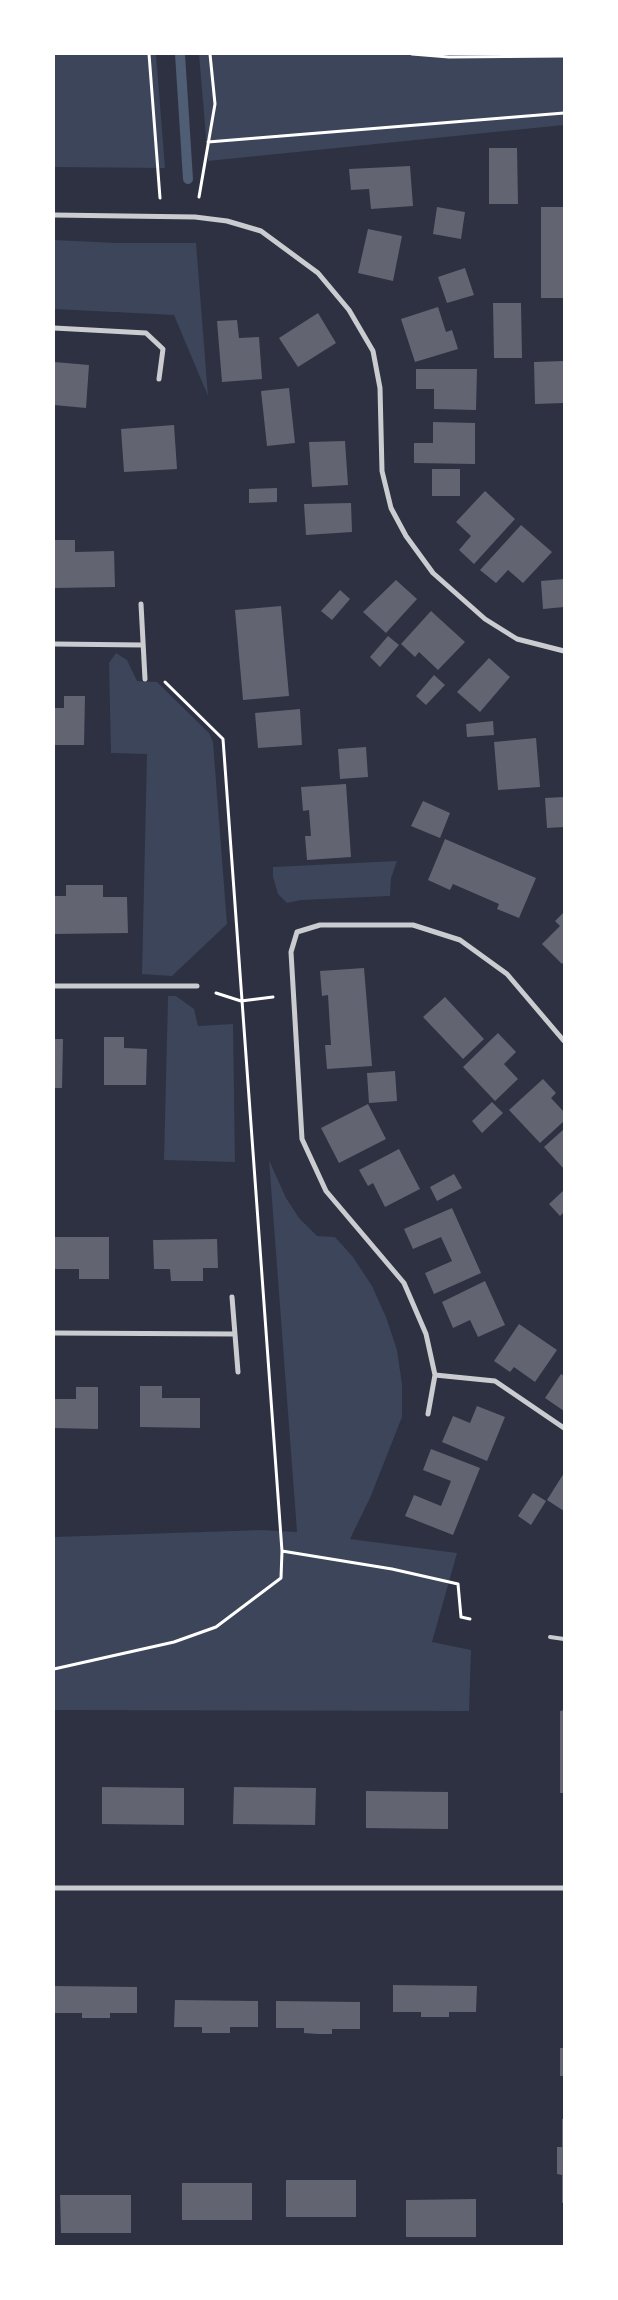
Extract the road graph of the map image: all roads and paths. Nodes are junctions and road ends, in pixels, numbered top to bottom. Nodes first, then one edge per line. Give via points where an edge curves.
1 (150, 54) edge
2 (210, 54) edge
3 (412, 54) edge
4 (564, 56) edge
5 (564, 112) edge
6 (208, 142) junction
7 (54, 215) edge
8 (161, 217) junction
9 (195, 217) junction
10 (54, 328) edge
11 (159, 379) dead end
12 (141, 604) dead end
13 (54, 644) edge
14 (142, 646) junction
15 (564, 651) edge
16 (145, 679) dead end
17 (54, 986) edge
18 (197, 986) joint
19 (294, 994) junction
20 (241, 1001) junction
21 (564, 1041) edge
22 (232, 1296) dead end
23 (54, 1333) edge
24 (234, 1334) junction
25 (238, 1372) dead end
26 (435, 1375) junction
27 (428, 1414) dead end
28 (564, 1428) edge
29 (282, 1551) junction
30 (470, 1619) dead end
31 (550, 1637) dead end
32 (564, 1639) edge
33 (54, 1669) edge
34 (54, 1888) edge
35 (564, 1888) edge

1 - 8 path
2 - 6 path via 215,104
3 - 4 path via 449,57
5 - 6 path
6 - 9 path
7 - 8 street
8 - 9 street
9 - 15 street via 227,221 261,231 318,273 350,310 373,351 380,388 382,471 390,508 406,536 433,573 486,619 518,638
10 - 11 street via 146,333 163,349
12 - 14 street
13 - 14 street
14 - 16 street
14 - 20 path via 164,681 223,739
17 - 18 street
18 - 20 path
19 - 20 path
19 - 21 street via 291,952 298,932 320,926 412,925 460,940 507,974
19 - 26 street via 302,1139 326,1191 404,1283 426,1334
20 - 29 path
22 - 24 street
23 - 24 street
24 - 25 street
26 - 27 street
26 - 28 street via 495,1381
29 - 30 path via 392,1569 458,1584 461,1617
29 - 33 path via 281,1578 216,1627 174,1642
31 - 32 lane
34 - 35 street

